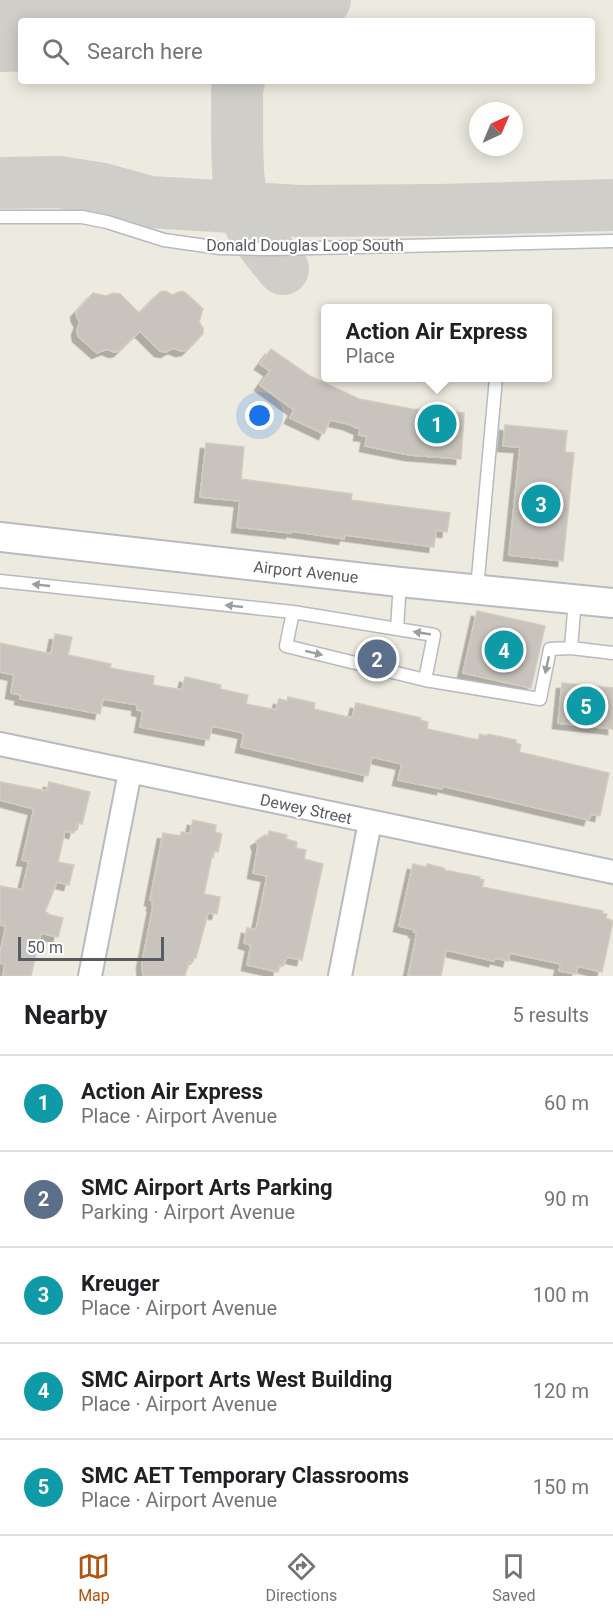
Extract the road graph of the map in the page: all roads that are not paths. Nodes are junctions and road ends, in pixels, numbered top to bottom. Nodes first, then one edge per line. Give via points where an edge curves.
1 (0, 217) edge
2 (613, 241) edge
3 (496, 382) edge
4 (0, 537) edge
5 (0, 580) edge
6 (400, 582) junction
7 (477, 589) junction
8 (575, 599) junction
9 (613, 603) edge
10 (293, 612) junction
11 (397, 629) junction
12 (571, 648) junction
13 (613, 653) edge
14 (425, 680) junction
15 (0, 744) edge
16 (130, 772) junction
17 (370, 822) junction
18 (613, 872) edge
19 (90, 976) edge
20 (340, 976) edge

1 - 2 lane, Donald Douglas Loop South via 82,217 164,240 220,248
3 - 7 lane
4 - 6 street, Airport Avenue
10 -> 5 lane
6 - 7 street, Airport Avenue
6 - 11 lane
7 - 8 street, Airport Avenue
8 - 9 street, Airport Avenue
8 - 12 lane
10 - 11 lane
10 -> 14 lane via 286,646
14 -> 11 lane via 434,635
12 - 13 lane
12 -> 14 lane via 550,648 540,699
15 - 16 street, Dewey Street
16 - 17 street, Dewey Street
16 - 19 street
17 - 18 street, Dewey Street
17 - 20 street

